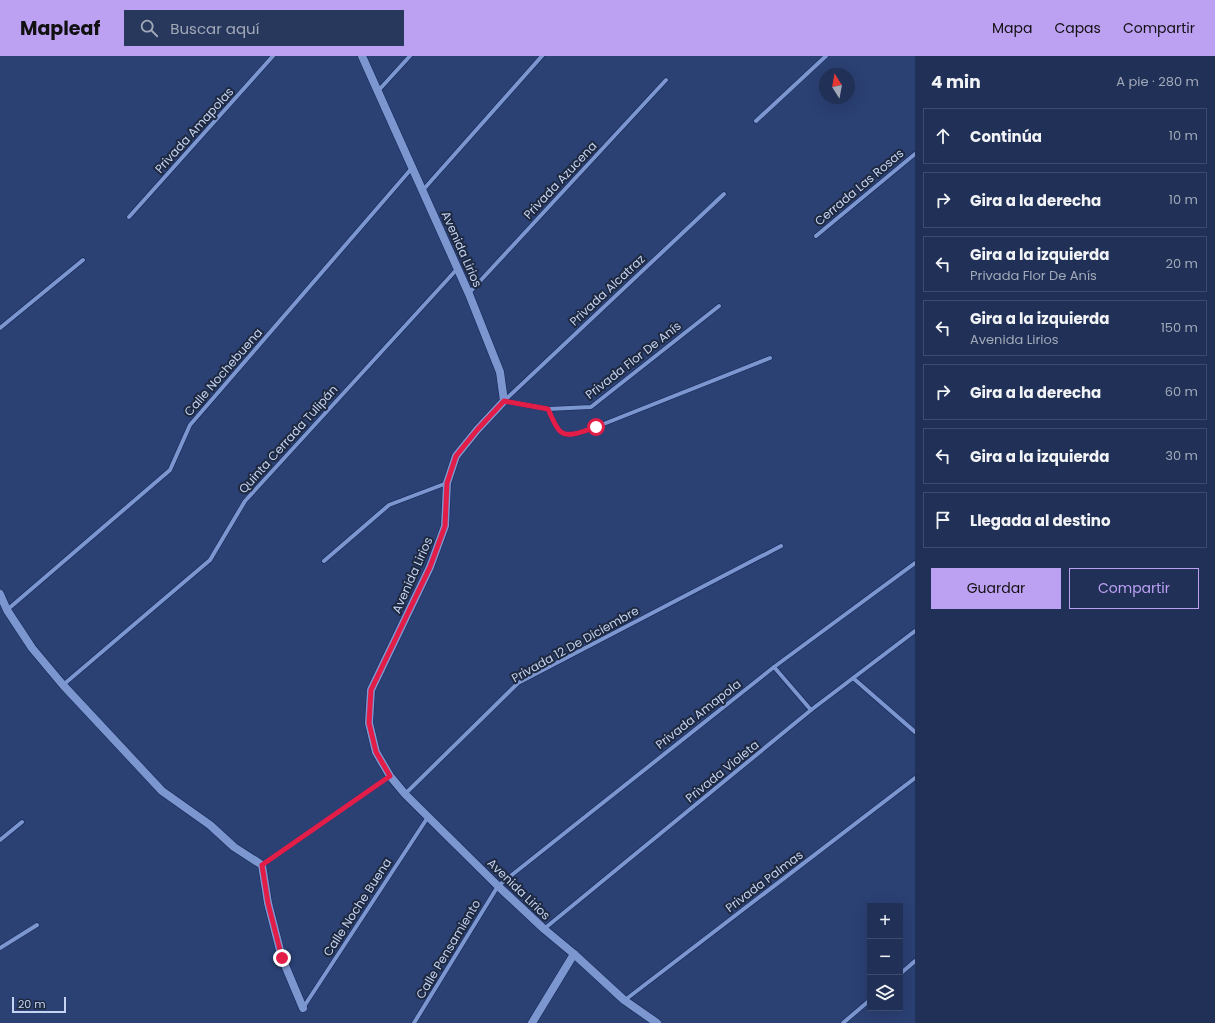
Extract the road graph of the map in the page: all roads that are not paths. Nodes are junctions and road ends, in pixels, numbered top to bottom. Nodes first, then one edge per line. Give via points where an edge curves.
1 (273, 56) edge
2 (362, 56) edge
3 (410, 56) edge
4 (542, 56) edge
5 (826, 56) edge
6 (666, 80) dead end
7 (378, 92) junction
8 (756, 121) dead end
9 (915, 154) edge
10 (412, 168) junction
11 (422, 190) junction
12 (724, 194) dead end
13 (129, 216) dead end
14 (816, 236) dead end
15 (83, 260) dead end
16 (458, 268) junction
17 (469, 294) junction
18 (719, 306) dead end
19 (0, 328) edge
20 (770, 358) dead end
21 (504, 401) junction
22 (548, 409) junction
23 (447, 483) junction
24 (781, 546) dead end
25 (324, 561) dead end
26 (915, 563) edge
27 (0, 594) edge
28 (7, 610) junction
29 (915, 631) edge
30 (774, 667) junction
31 (853, 678) junction
32 (63, 685) junction
33 (811, 710) junction
34 (915, 732) edge
35 (390, 776) junction
36 (915, 778) edge
37 (405, 794) junction
38 (428, 817) junction
39 (22, 822) dead end
40 (0, 840) edge
41 (262, 865) junction
42 (498, 886) junction
43 (37, 925) dead end
44 (544, 929) junction
45 (0, 948) edge
46 (574, 954) junction
47 (915, 961) edge
48 (903, 971) edge
49 (624, 1000) junction
50 (867, 1003) edge
51 (303, 1008) joint
52 (414, 1023) edge
53 (532, 1023) edge
54 (657, 1023) edge
55 (843, 1023) edge

1 - 13 street, Privada Amapolas
2 - 7 main road, Avenida Lirios
3 - 7 street
4 - 11 street
5 - 8 street
6 - 17 street, Privada Azucena
7 - 10 main road, Avenida Lirios
9 - 14 street, Cerrada Las Rosas
10 - 11 main road, Avenida Lirios
10 - 28 street, Calle Nochebuena via 190,425 170,470
11 - 16 main road, Avenida Lirios
12 - 21 street, Privada Alcatraz
15 - 19 street
16 - 17 main road, Avenida Lirios
16 - 32 street, Quinta Cerrada Tulipán via 245,501 210,560
17 - 21 main road, Avenida Lirios via 500,372
18 - 22 street, Privada Flor De Anís via 592,407
20 - 22 street via 596,427 572,434 565,434 559,430
21 - 22 street, Privada Flor De Anís
21 - 23 main road, Avenida Lirios via 456,456
23 - 25 street via 389,505
23 - 35 main road, Avenida Lirios via 445,526 430,567 371,690 369,723 376,752
24 - 37 street, Privada 12 De Diciembre via 518,684
26 - 30 street, Privada Amapola
27 - 28 main road
28 - 32 main road via 32,648
29 - 31 street, Privada Violeta
30 - 33 street
30 - 42 street, Privada Amapola
31 - 33 street, Privada Violeta
31 - 34 street
32 - 41 main road via 162,791 210,825 234,847
33 - 44 street, Privada Violeta
35 - 37 main road, Avenida Lirios
35 - 41 street
36 - 49 street, Privada Palmas
37 - 38 main road, Avenida Lirios
38 - 42 main road, Avenida Lirios
38 - 51 street, Calle Noche Buena
39 - 40 street
41 - 51 main road via 268,903 282,958
42 - 44 main road, Avenida Lirios
42 - 52 street, Calle Pensamiento
43 - 45 street
44 - 46 main road, Avenida Lirios
46 - 49 main road, Avenida Lirios
46 - 53 main road
47 - 48 street
49 - 54 main road, Avenida Lirios
50 - 55 street

